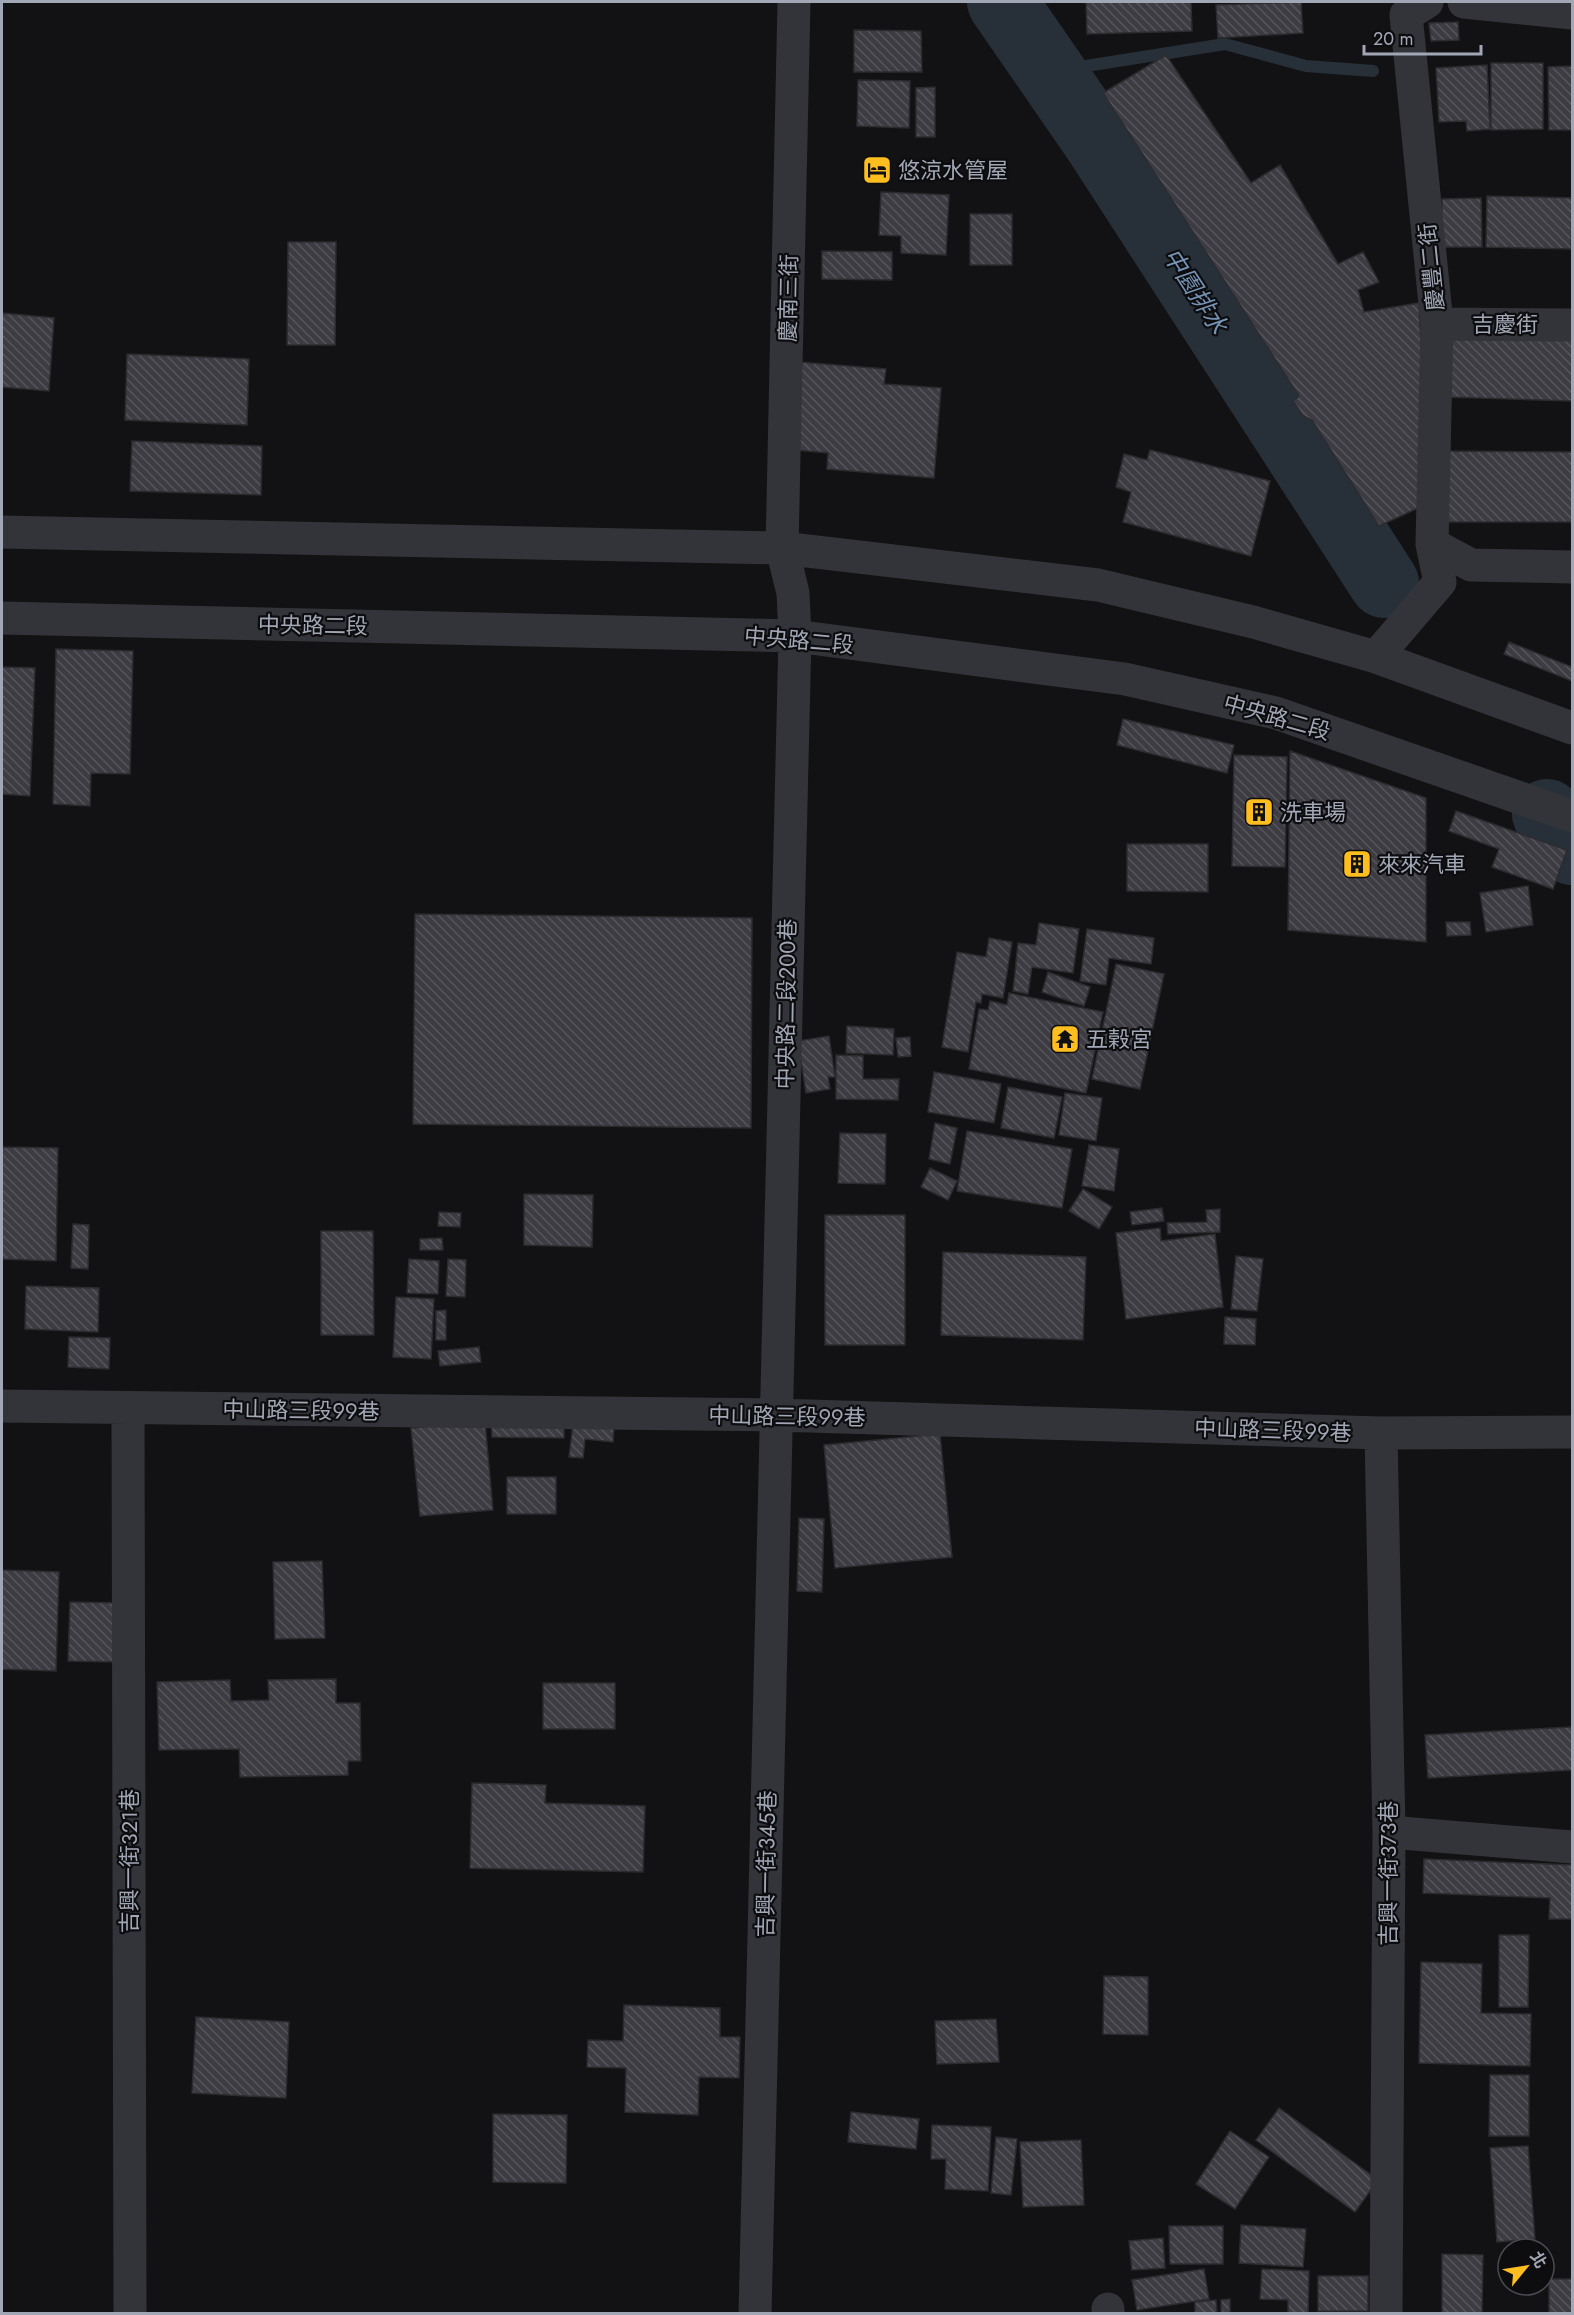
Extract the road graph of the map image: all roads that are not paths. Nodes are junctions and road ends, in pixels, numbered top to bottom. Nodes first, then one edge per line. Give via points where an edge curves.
1 (794, 2) edge
2 (1427, 2) edge
3 (1464, 2) edge
4 (1572, 13) edge
5 (1437, 324) junction
6 (1572, 325) edge
7 (2, 532) edge
8 (1432, 544) junction
9 (782, 548) junction
10 (1572, 567) edge
11 (793, 593) joint
12 (2, 618) edge
13 (795, 636) junction
14 (1376, 657) junction
15 (1572, 728) edge
16 (1572, 816) edge
17 (2, 1406) edge
18 (128, 1408) junction
19 (776, 1415) junction
20 (1572, 1432) edge
21 (1381, 1433) junction
22 (1389, 1832) junction
23 (1572, 1847) edge
24 (130, 2313) edge
25 (755, 2313) edge
26 (1386, 2313) edge

1 - 9 street, 慶南三街
2 - 5 street, 慶豐二街 via 1406,15
3 - 4 street
5 - 6 street, 吉慶街
5 - 8 street, 慶豐二街
7 - 9 street
8 - 10 street via 1471,565
8 - 14 street, 慶豐二街 via 1440,582
9 - 11 street, 慶南三街
9 - 14 street via 1098,585 1253,622
11 - 13 street, 中央路二段200巷
12 - 13 street, 中央路二段
13 - 16 street, 中央路二段 via 1125,679 1276,713
13 - 19 street, 中央路二段200巷
14 - 15 street
17 - 18 street, 中山路三段99巷
18 - 19 street, 中山路三段99巷
18 - 24 street, 吉興一街321巷
19 - 21 street, 中山路三段99巷
19 - 25 street, 吉興一街345巷
20 - 21 street, 中山路三段99巷
21 - 22 street, 吉興一街373巷
22 - 23 street
22 - 26 street, 吉興一街373巷

